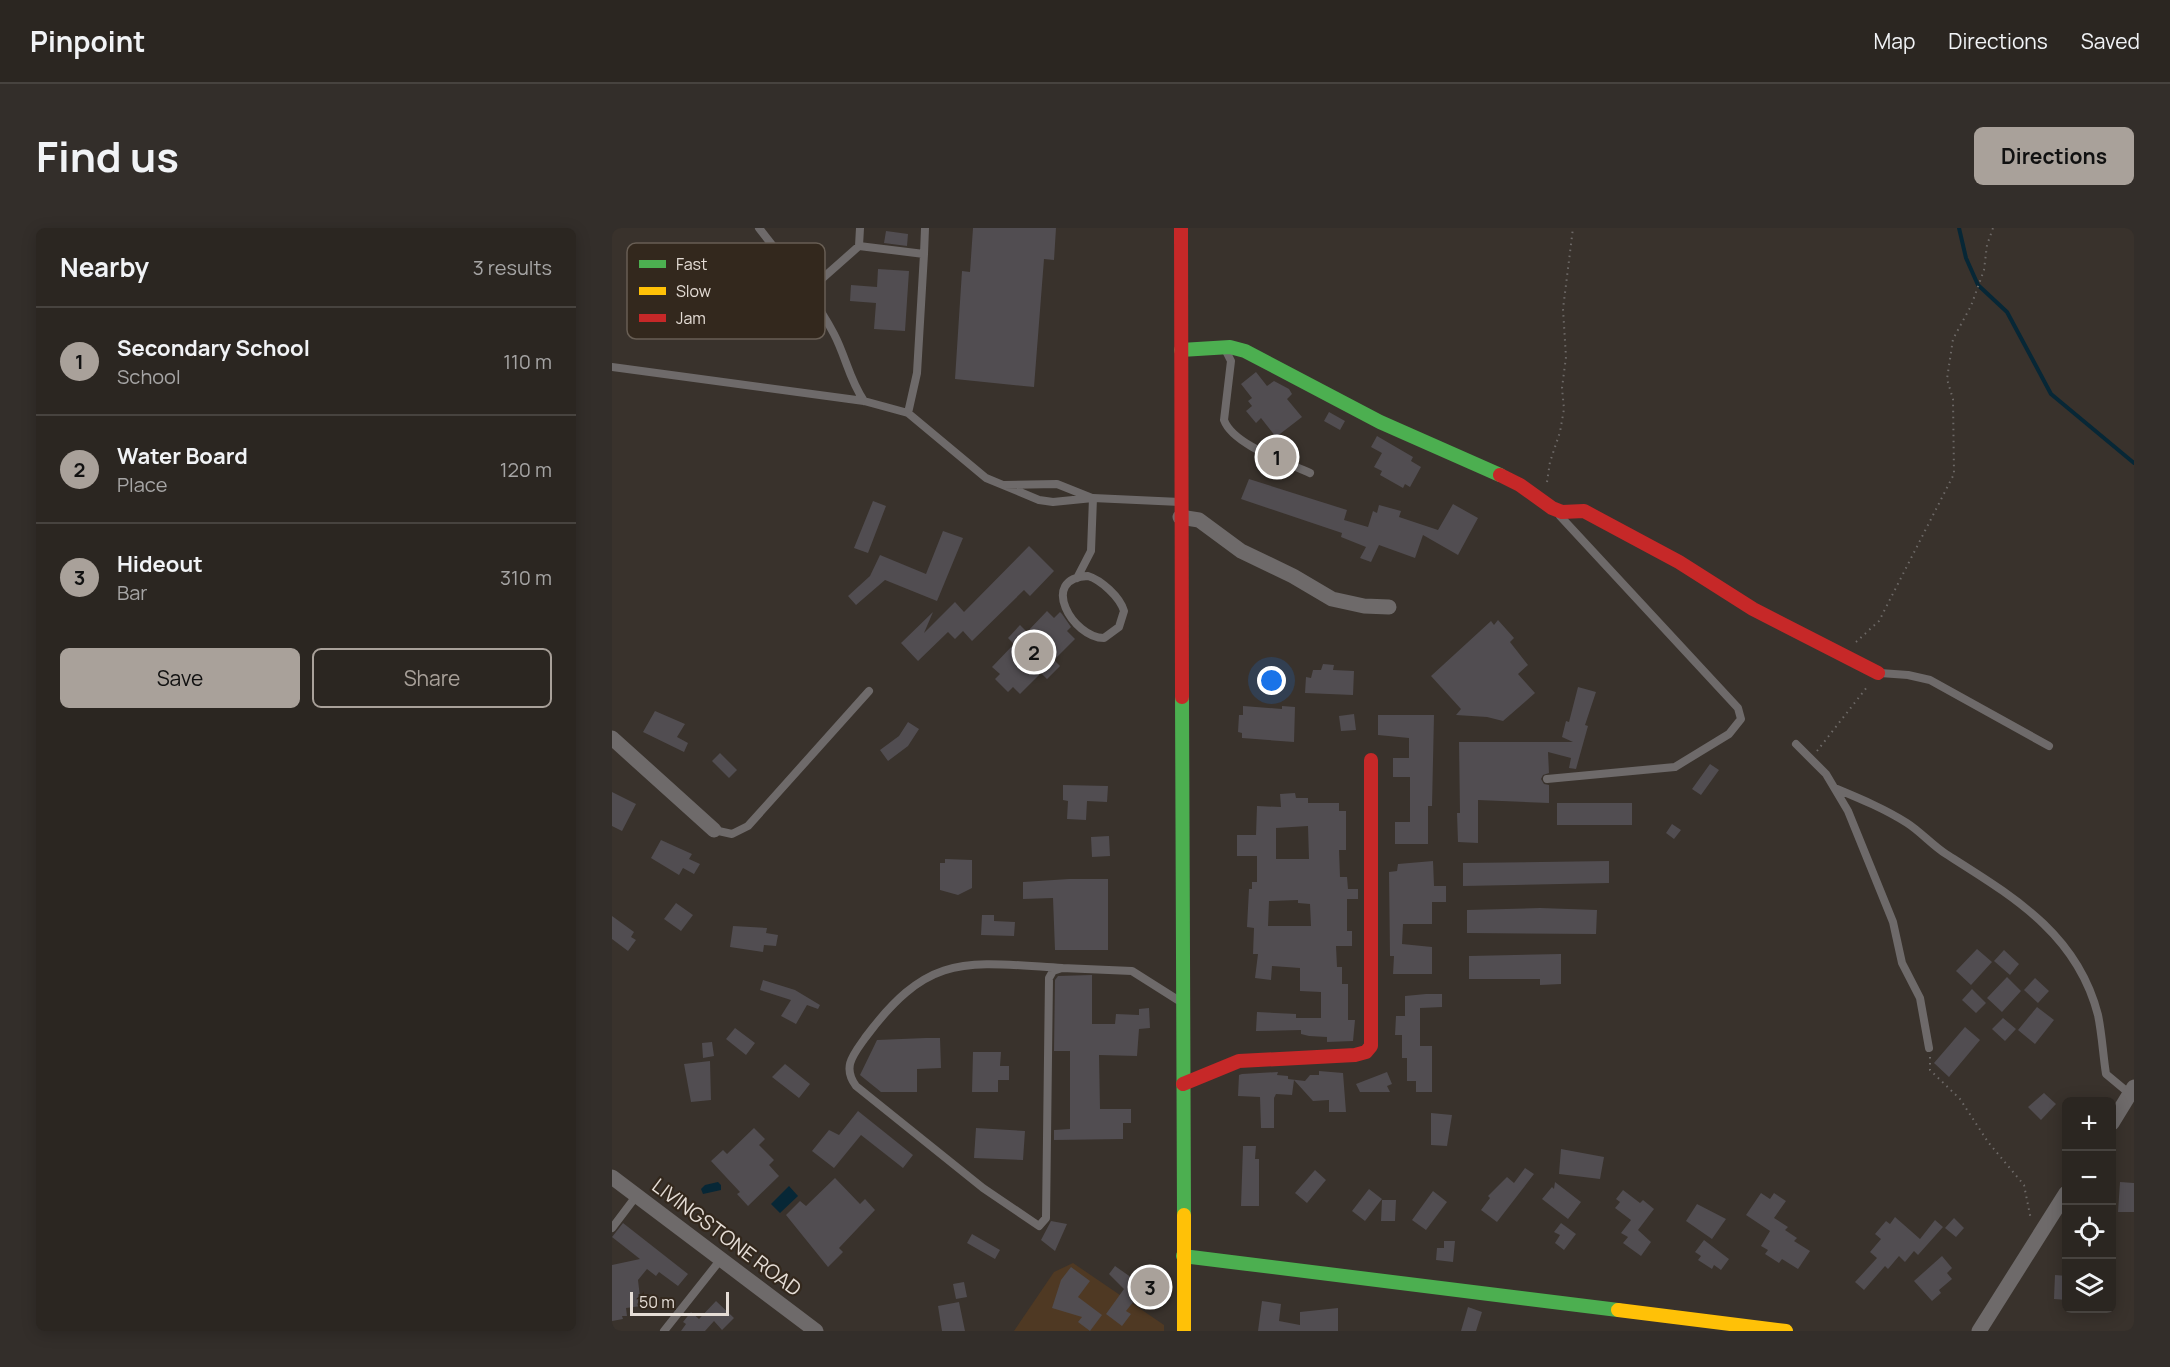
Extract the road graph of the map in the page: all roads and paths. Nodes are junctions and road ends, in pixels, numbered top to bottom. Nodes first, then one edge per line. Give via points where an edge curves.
1 (759, 228) edge
2 (860, 228) edge
3 (925, 228) edge
4 (1181, 228) edge
5 (1573, 228) edge
6 (1993, 228) edge
7 (770, 243) edge
8 (859, 246) junction
9 (924, 254) junction
10 (825, 276) edge
11 (825, 320) edge
12 (1220, 347) junction
13 (1181, 350) junction
14 (612, 366) edge
15 (864, 401) junction
16 (908, 413) junction
17 (1310, 473) dead end
18 (1003, 485) junction
19 (1093, 498) junction
20 (1552, 508) junction
21 (1180, 510) junction
22 (1077, 578) junction
23 (1389, 607) dead end
24 (1842, 654) junction
25 (1878, 673) junction
26 (869, 691) dead end
27 (612, 738) edge
28 (1796, 744) dead end
29 (2049, 746) dead end
30 (1812, 758) junction
31 (1371, 760) dead end
32 (1547, 779) dead end
33 (1837, 789) junction
34 (714, 830) joint
35 (1062, 968) junction
36 (1184, 1005) junction
37 (1929, 1048) joint
38 (1183, 1084) junction
39 (2132, 1090) edge
40 (2116, 1116) edge
41 (612, 1177) edge
42 (637, 1195) junction
43 (2062, 1201) edge
44 (612, 1228) edge
45 (2034, 1243) junction
46 (1183, 1256) junction
47 (722, 1259) junction
48 (664, 1331) edge
49 (816, 1331) edge
50 (1184, 1331) edge
51 (1786, 1331) edge
52 (1979, 1331) edge

1 - 7 lane
2 - 8 lane
3 - 9 lane
4 - 13 street
5 - 20 path via 1563,309 1564,409 1547,480
6 - 24 path via 1984,270 1953,339 1947,379 1953,399 1954,474 1879,621
8 - 9 lane
8 - 10 lane
9 - 16 lane via 917,373
11 - 15 lane via 851,383
12 - 13 street
12 - 17 lane via 1231,361 1224,420 1227,429 1240,440
12 - 20 street via 1245,351 1380,422 1520,485
13 - 21 street
14 - 15 lane
15 - 16 lane
16 - 18 lane via 969,466
18 - 19 lane via 1057,484
18 - 19 lane via 1046,501
19 - 21 lane
19 - 22 lane via 1091,551
20 - 24 street via 1584,512 1679,562 1753,609
20 - 32 lane via 1741,714 1735,729 1675,767
21 - 23 street via 1241,551 1332,599
21 - 36 street
22 - 22 lane via 1093,578 1122,605 1122,622 1109,636 1093,636 1064,608 1063,592
24 - 25 street
25 - 29 lane via 1930,680
25 - 30 path
26 - 34 lane via 748,826 732,834
27 - 34 street
28 - 30 lane
30 - 33 lane
31 - 38 street via 1371,1046 1355,1055 1239,1061
33 - 37 lane via 1893,922 1902,963 1920,998
33 - 39 lane via 1908,823 1937,848 2031,910 2059,939 2081,974 2098,1015 2106,1074
35 - 35 lane via 1053,971 1049,978 1046,1218 1039,1226 983,1188 856,1086 848,1068 886,1010 919,982 941,971 983,963
35 - 36 lane via 1132,971
36 - 38 street
37 - 45 path via 1930,1070 1960,1099 1994,1151 2024,1185
38 - 46 street
39 - 40 street
41 - 42 street, LIVINGSTONE ROAD
42 - 44 lane
42 - 47 street, LIVINGSTONE ROAD
43 - 45 street
45 - 52 street
46 - 50 street
46 - 51 street
47 - 48 lane
47 - 49 street, LIVINGSTONE ROAD

